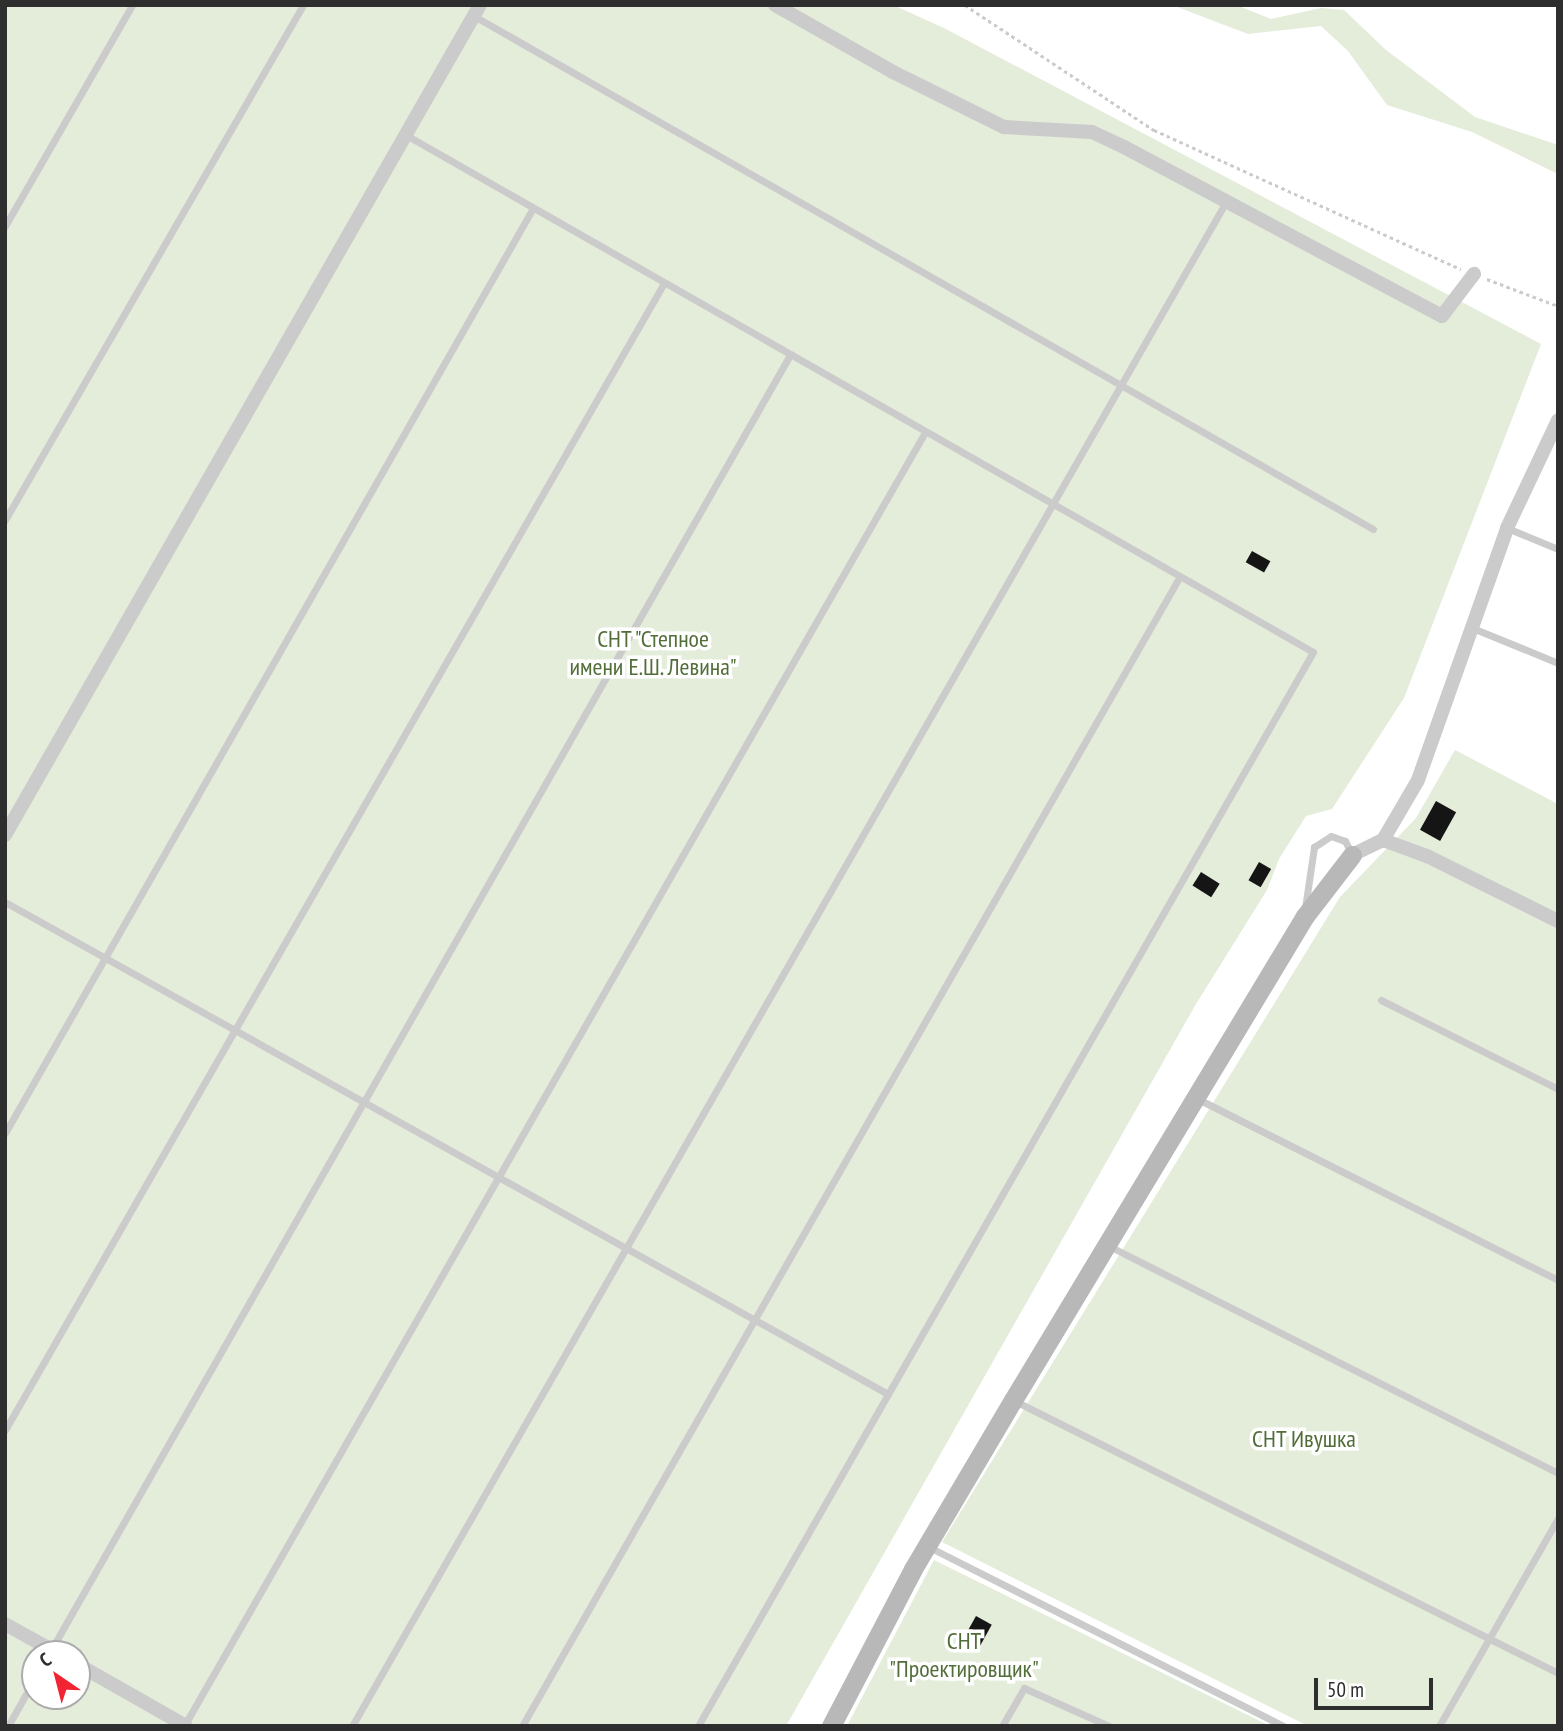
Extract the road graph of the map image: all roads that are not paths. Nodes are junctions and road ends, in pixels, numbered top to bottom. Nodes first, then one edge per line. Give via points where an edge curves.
1 (132, 5) edge
2 (303, 5) edge
3 (775, 5) edge
4 (477, 11) edge
5 (406, 135) junction
6 (1227, 199) junction
7 (533, 208) junction
8 (5, 226) edge
9 (1474, 274) road end
10 (664, 283) junction
11 (790, 355) junction
12 (1122, 386) junction
13 (1558, 420) edge
14 (925, 432) junction
15 (1555, 435) edge
16 (1054, 507) junction
17 (5, 520) edge
18 (1507, 528) junction
19 (1373, 529) dead end
20 (1558, 549) edge
21 (1179, 578) junction
22 (1469, 626) junction
23 (1558, 663) edge
24 (5, 835) edge
25 (1383, 840) junction
26 (1352, 855) junction
27 (5, 902) edge
28 (1306, 916) junction
29 (1558, 921) edge
30 (105, 958) junction
31 (1381, 1000) dead end
32 (235, 1030) junction
33 (1558, 1089) edge
34 (1195, 1098) junction
35 (364, 1102) junction
36 (5, 1133) edge
37 (499, 1177) junction
38 (1106, 1244) junction
39 (627, 1248) junction
40 (1558, 1280) edge
41 (754, 1320) junction
42 (888, 1394) junction
43 (1013, 1400) junction
44 (5, 1430) edge
45 (1558, 1473) edge
46 (1558, 1518) edge
47 (926, 1546) junction
48 (5, 1624) edge
49 (1489, 1639) junction
50 (31, 1640) edge
51 (60, 1640) edge
52 (91, 1672) edge
53 (1558, 1673) edge
54 (21, 1703) edge
55 (185, 1725) edge
56 (8, 1726) edge
57 (352, 1726) edge
58 (522, 1726) edge
59 (698, 1726) edge
60 (831, 1726) edge
61 (1002, 1726) edge
62 (1109, 1726) edge
63 (1284, 1726) edge
64 (1438, 1726) edge

1 - 8 lane
2 - 17 lane
3 - 6 street via 892,72 1004,127 1092,132
4 - 5 street
4 - 12 lane
5 - 7 lane
5 - 24 street
6 - 9 street via 1442,316
6 - 12 lane
7 - 10 lane
7 - 30 lane
10 - 11 lane
10 - 32 lane
11 - 14 lane
11 - 35 lane
12 - 16 lane
12 - 19 lane
13 - 15 street
14 - 16 lane
14 - 37 lane
15 - 18 street
16 - 21 lane
16 - 39 lane
18 - 20 lane
18 - 22 street
21 - 41 lane
21 - 42 lane via 1313,652
22 - 23 lane
22 - 25 street via 1418,780
25 - 26 street
25 - 29 street via 1427,856
26 - 28 street
26 - 28 lane via 1345,841 1331,836 1314,848
27 - 30 lane
28 - 34 street
30 - 32 lane
30 - 36 lane
31 - 33 lane
32 - 35 lane
32 - 44 lane
34 - 38 street
34 - 40 lane
35 - 37 lane
35 - 51 lane
37 - 39 lane
37 - 55 lane
38 - 43 street
38 - 45 lane
39 - 41 lane
39 - 57 lane
41 - 42 lane
41 - 58 lane
42 - 59 lane
43 - 47 street
43 - 49 lane
46 - 49 lane
47 - 60 street
47 - 63 lane
48 - 50 street
49 - 53 lane
49 - 64 lane
52 - 55 street
54 - 56 lane
61 - 62 lane via 1024,1688

